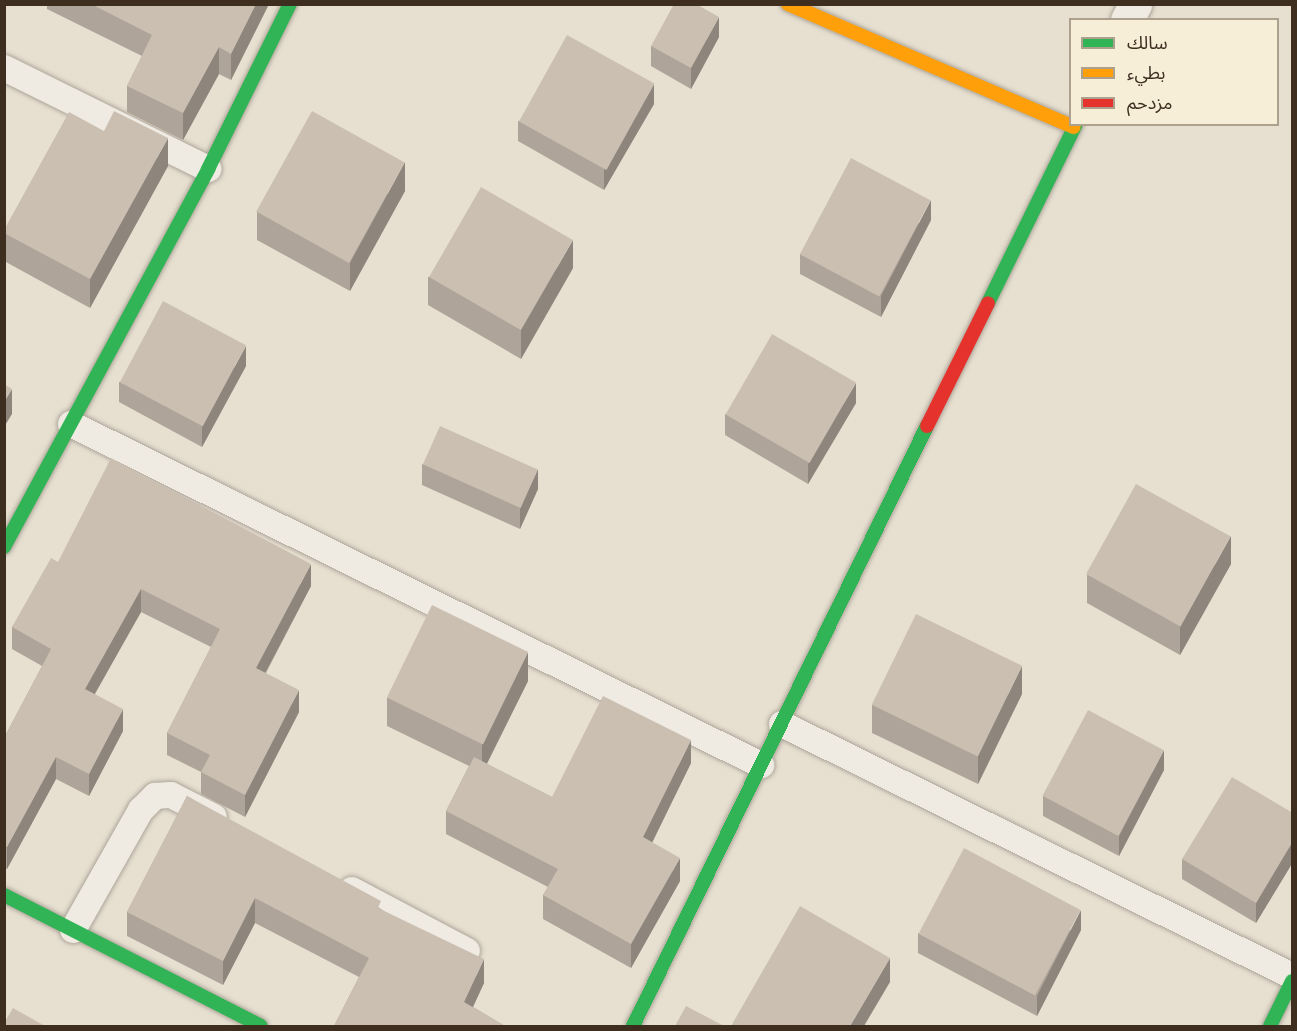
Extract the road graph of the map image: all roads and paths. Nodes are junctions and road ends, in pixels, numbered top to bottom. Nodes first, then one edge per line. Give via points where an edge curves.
1 (290, 4) edge
2 (788, 4) edge
3 (1135, 4) edge
4 (1129, 18) edge
5 (4, 68) edge
6 (1069, 123) edge
7 (1075, 126) edge
8 (208, 169) junction
9 (71, 424) junction
10 (4, 547) edge
11 (782, 724) junction
12 (761, 765) junction
13 (239, 831) edge
14 (332, 880) edge
15 (4, 895) edge
16 (73, 930) junction
17 (467, 951) edge
18 (1293, 976) edge
19 (1293, 981) edge
20 (261, 1026) edge
21 (633, 1026) edge
22 (1270, 1026) edge

1 - 8 street
2 - 6 street
3 - 4 street
5 - 8 lane
7 - 11 street
8 - 9 street
9 - 10 street
9 - 12 lane
11 - 12 street
11 - 18 lane
12 - 21 street
13 - 16 lane via 171,795 155,796 141,810
14 - 17 lane
15 - 16 street
16 - 20 street
19 - 22 street

